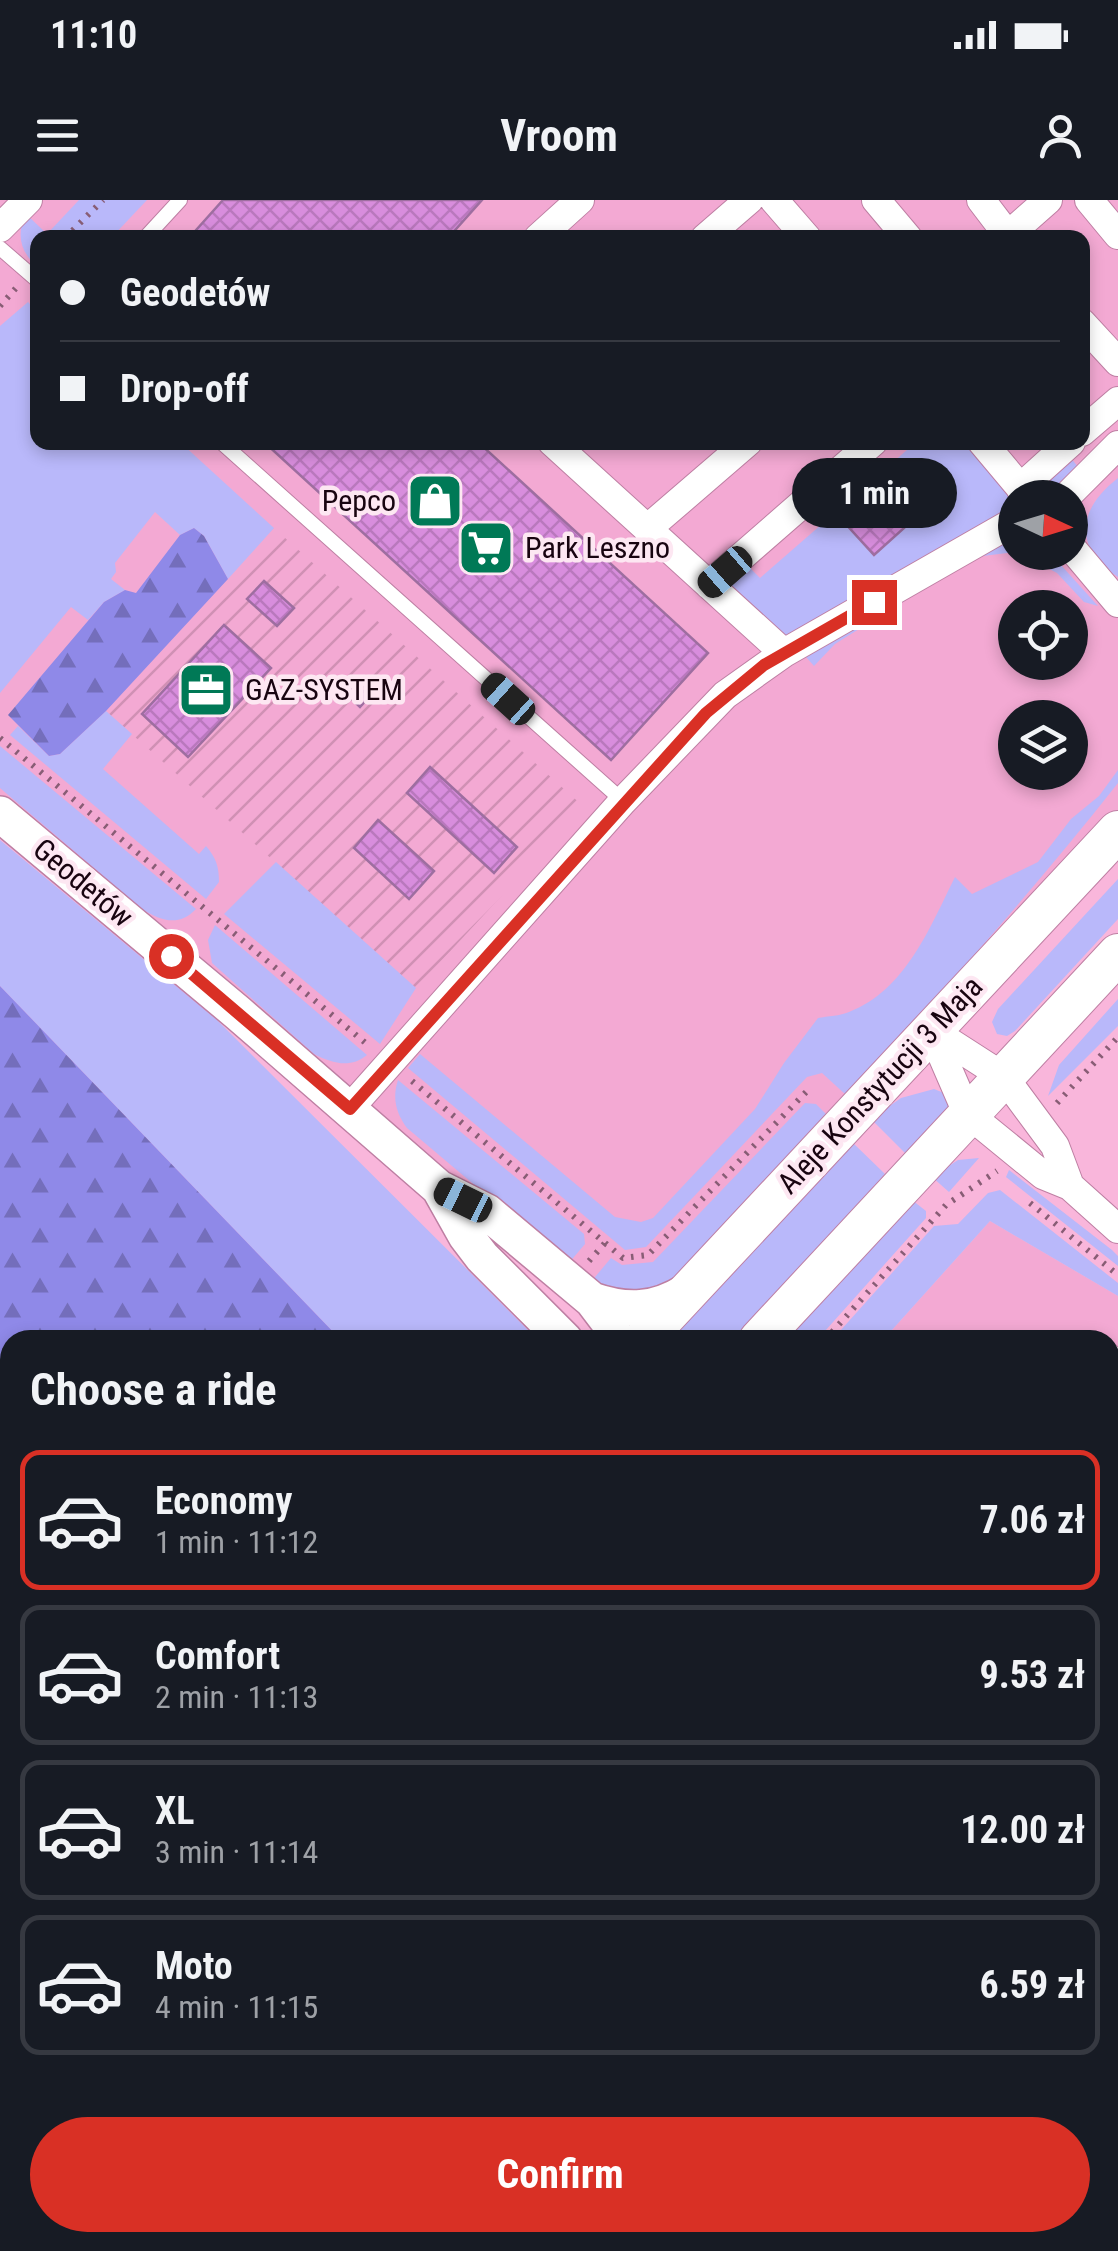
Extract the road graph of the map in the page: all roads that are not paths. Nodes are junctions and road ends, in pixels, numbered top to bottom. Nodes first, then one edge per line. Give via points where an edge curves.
1 (28, 200) edge
2 (180, 200) edge
3 (580, 200) edge
4 (749, 200) edge
5 (774, 200) edge
6 (876, 200) edge
7 (981, 200) edge
8 (1048, 200) edge
9 (1089, 200) edge
10 (0, 228) edge
11 (152, 230) edge
12 (547, 230) edge
13 (714, 230) edge
14 (800, 230) edge
15 (901, 230) edge
16 (1004, 230) edge
17 (1015, 230) edge
18 (1118, 235) edge
19 (0, 248) edge
20 (30, 274) edge
21 (1090, 332) edge
22 (1118, 362) edge
23 (1118, 401) edge
24 (1090, 425) edge
25 (1118, 445) edge
26 (230, 450) edge
27 (571, 450) edge
28 (739, 450) edge
29 (864, 450) edge
30 (989, 450) edge
31 (1065, 450) edge
32 (1080, 450) edge
33 (1095, 468) junction
34 (1014, 480) edge
35 (1036, 480) edge
36 (1083, 480) edge
37 (647, 528) junction
38 (998, 530) edge
39 (1088, 567) edge
40 (709, 585) junction
41 (1118, 603) edge
42 (784, 653) junction
43 (624, 801) junction
44 (0, 814) edge
45 (1118, 831) edge
46 (1118, 954) edge
47 (931, 1030) junction
48 (1004, 1077) junction
49 (350, 1109) junction
50 (967, 1113) junction
51 (1070, 1186) junction
52 (438, 1188) junction
53 (1118, 1229) edge
54 (692, 1288) junction
55 (592, 1300) junction
56 (553, 1330) edge
57 (612, 1330) edge
58 (652, 1330) edge
59 (769, 1330) edge

1 - 10 street
2 - 11 lane
3 - 12 street
4 - 13 street
5 - 14 street
6 - 15 street
7 - 16 street
8 - 17 street
9 - 18 street
19 - 20 lane
21 - 22 street
23 - 24 street
25 - 33 street
26 - 43 lane
27 - 37 street
28 - 37 street
29 - 40 street
30 - 34 street
31 - 35 street
32 - 33 street
33 - 36 street
37 - 40 street
38 - 42 street
39 - 41 street
40 - 42 street
42 - 43 street via 725,695
43 - 49 street
44 - 49 street, Geodetów
45 - 47 main road, Aleje Konstytucji 3 Maja
46 - 48 main road
47 - 48 street
47 - 50 street
47 - 54 main road, Aleje Konstytucji 3 Maja
48 - 50 main road
48 - 51 street via 1055,1146
49 - 52 street, Geodetów
50 - 51 street via 1043,1175
50 - 59 main road
51 - 53 street
52 - 55 street, Geodetów via 487,1212
52 - 56 street, Geodetów via 482,1258
54 - 55 street via 641,1310
54 - 58 main road, Aleje Konstytucji 3 Maja
55 - 57 street

